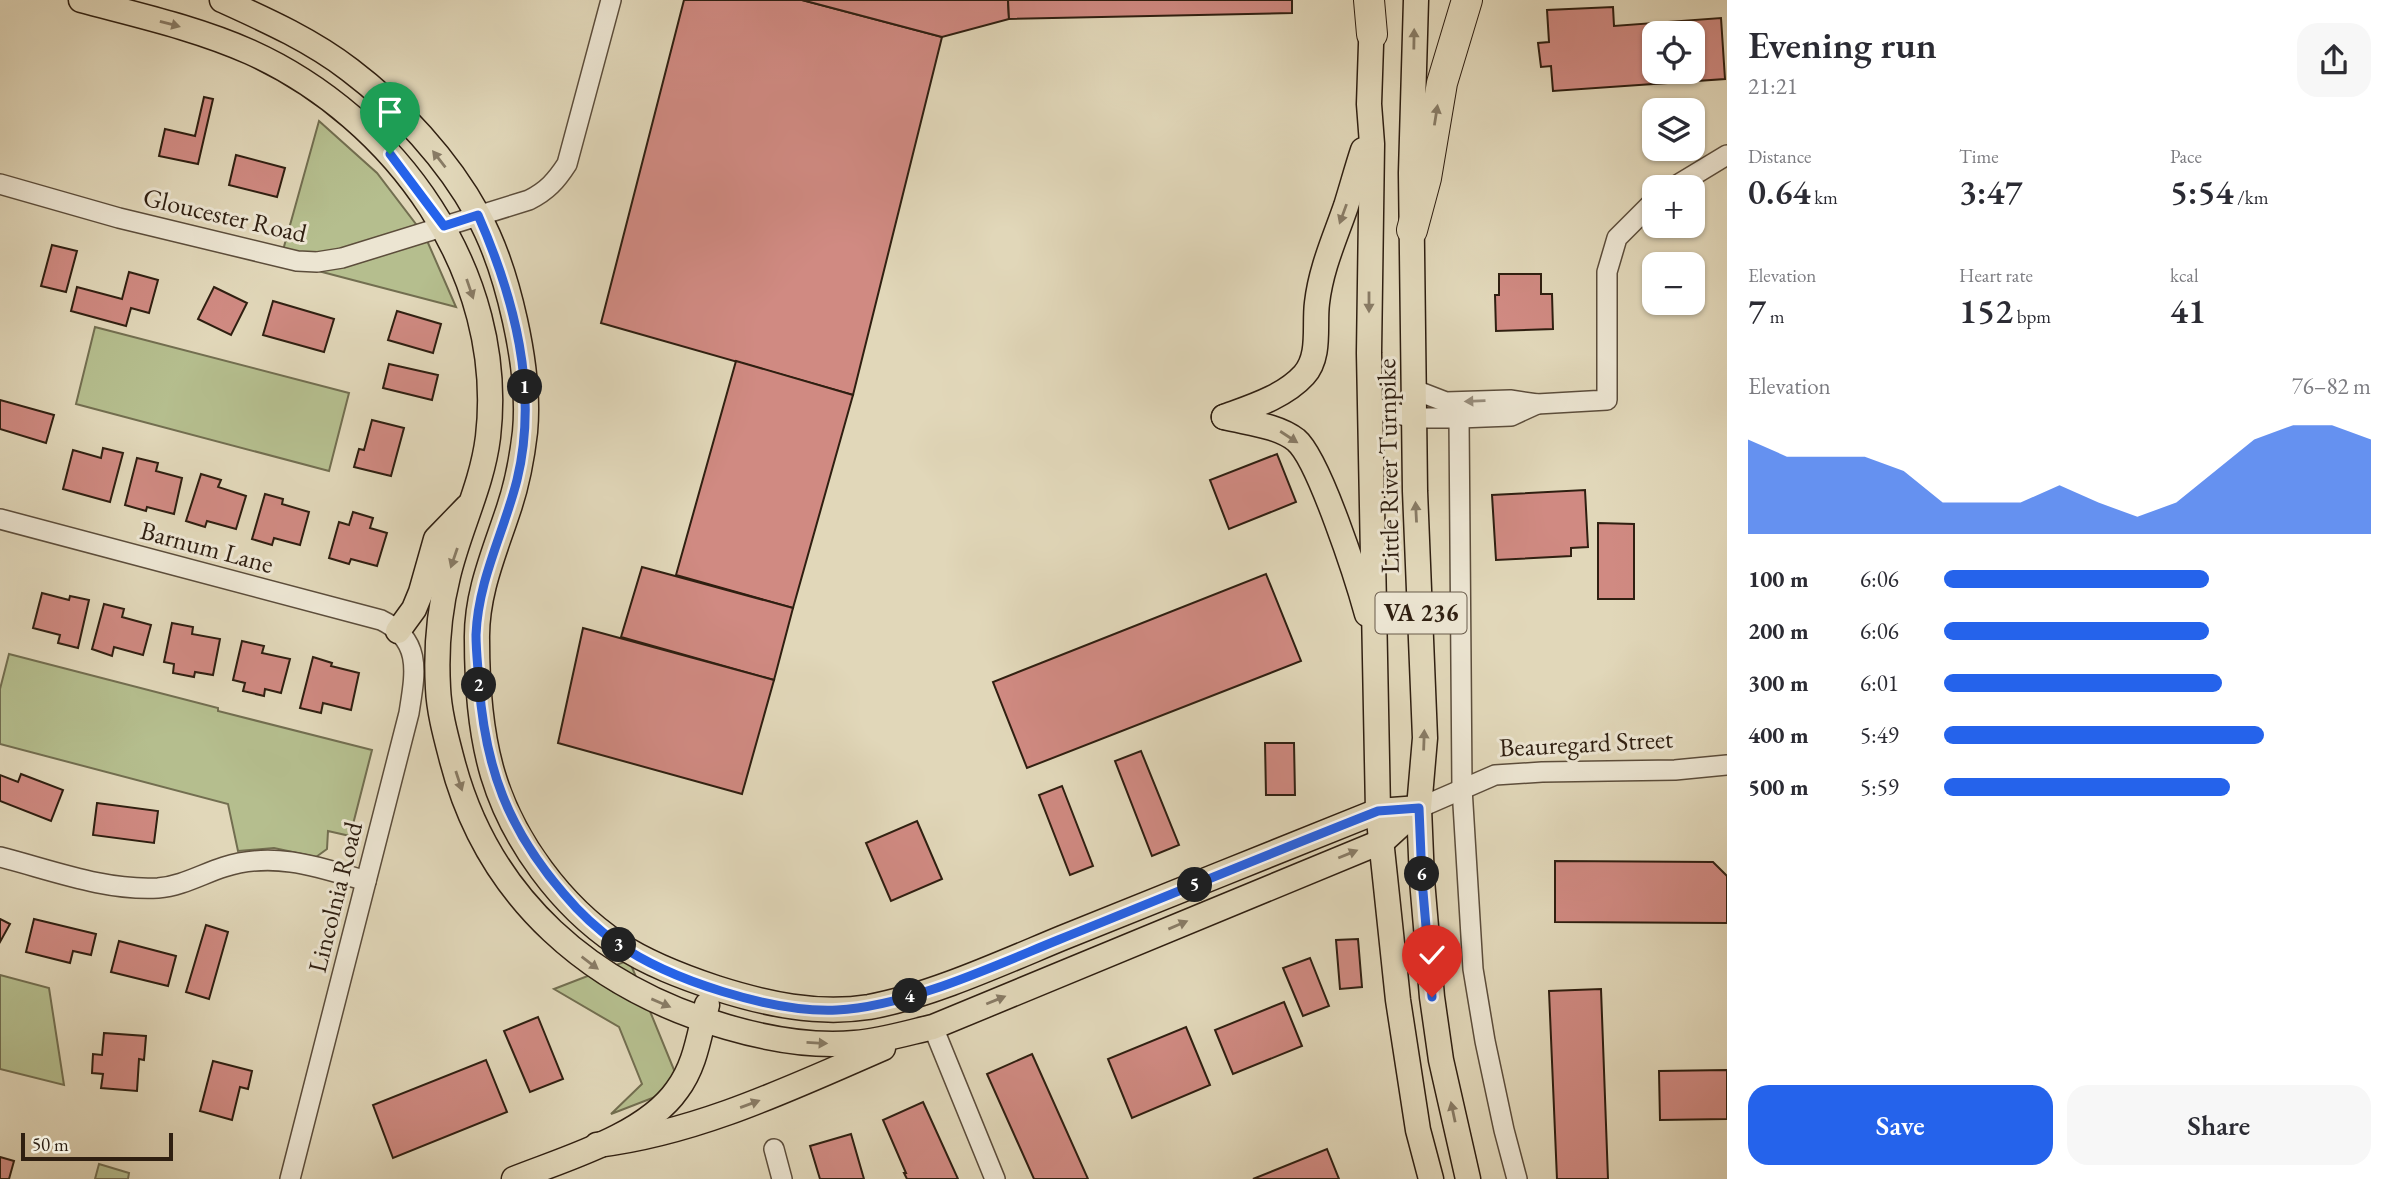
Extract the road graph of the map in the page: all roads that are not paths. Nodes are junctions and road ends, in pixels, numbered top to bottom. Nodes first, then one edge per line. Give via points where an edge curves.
1 (80, 0) edge
2 (222, 0) edge
3 (611, 0) edge
4 (1371, 0) edge
5 (1416, 0) edge
6 (1467, 0) edge
7 (1372, 34) joint
8 (1370, 125) junction
9 (1727, 155) edge
10 (1694, 175) edge
11 (0, 184) edge
12 (1642, 213) edge
13 (478, 215) junction
14 (444, 226) junction
15 (1412, 230) junction
16 (1415, 390) junction
17 (1536, 404) junction
18 (1371, 407) junction
19 (1414, 418) junction
20 (1459, 418) junction
21 (470, 505) junction
22 (0, 519) edge
23 (398, 631) junction
24 (1376, 645) junction
25 (1727, 765) edge
26 (1462, 788) junction
27 (1419, 808) junction
28 (1378, 811) junction
29 (1383, 841) junction
30 (0, 856) edge
31 (366, 881) junction
32 (711, 986) junction
33 (703, 1020) junction
34 (933, 1027) junction
35 (597, 1145) junction
36 (774, 1149) dead end
37 (290, 1179) edge
38 (514, 1179) edge
39 (782, 1179) edge
40 (995, 1179) edge
41 (1431, 1179) edge
42 (1468, 1179) edge
43 (1517, 1179) edge

1 -> 14 main road via 182,27 287,71 370,133
13 -> 2 main road via 444,165 387,100 305,40
3 - 13 street via 567,164 544,192
4 - 7 highway
15 -> 5 main road, Little River Turnpike / VA 236
15 -> 6 highway via 1442,83
7 - 8 main road, Little River Turnpike / VA 236
8 -> 18 main road, Little River Turnpike / VA 236
8 -> 24 main road via 1323,266 1310,365 1284,390 1224,418 1280,430 1297,440 1306,453 1359,586
9 - 10 street
11 - 14 street, Gloucester Road via 297,261 342,258
12 - 17 street via 1617,238 1607,272 1607,400
13 - 14 street, Gloucester Road
13 - 32 main road via 513,313 526,409 518,477 485,575 476,635 482,723 493,774 523,841 573,905 636,955
14 -> 21 main road via 481,321 491,397 482,473
15 - 16 main road, Little River Turnpike / VA 236
17 -> 16 street via 1446,402
16 - 19 main road, Little River Turnpike / VA 236
17 - 20 street via 1511,416
18 - 19 street
18 - 24 main road, Little River Turnpike / VA 236
19 - 20 street
27 -> 19 main road, Little River Turnpike / VA 236 via 1425,738
20 - 26 street
21 - 23 main road via 436,539 418,600
21 -> 33 main road via 448,576 438,643 438,692 467,805 502,870 568,946 620,983
22 - 23 street, Barnum Lane via 381,620
23 - 31 street, Lincolnia Road via 413,654 410,713
24 - 28 main road, Little River Turnpike / VA 236
25 - 26 street, Beauregard Street via 1495,775
26 - 27 street, Beauregard Street
26 - 43 street via 1473,970
27 - 28 main road
27 - 29 main road, Beauregard Street
42 -> 27 main road, Little River Turnpike / VA 236 via 1432,997
28 - 29 main road, Little River Turnpike / VA 236
28 - 32 main road via 987,968 882,1004 836,1010 804,1008 754,1000
34 -> 29 main road
29 - 41 main road, Little River Turnpike / VA 236 via 1398,1000 1418,1130
30 - 31 street via 132,888 160,888 224,867 278,860 306,863
31 - 37 street, Lincolnia Road
32 - 33 main road
33 -> 34 main road via 818,1043 867,1042
33 - 35 main road via 690,1069 677,1091 647,1119
35 -> 34 main road via 656,1136 718,1116
34 - 40 street
35 - 38 main road
36 - 39 street

